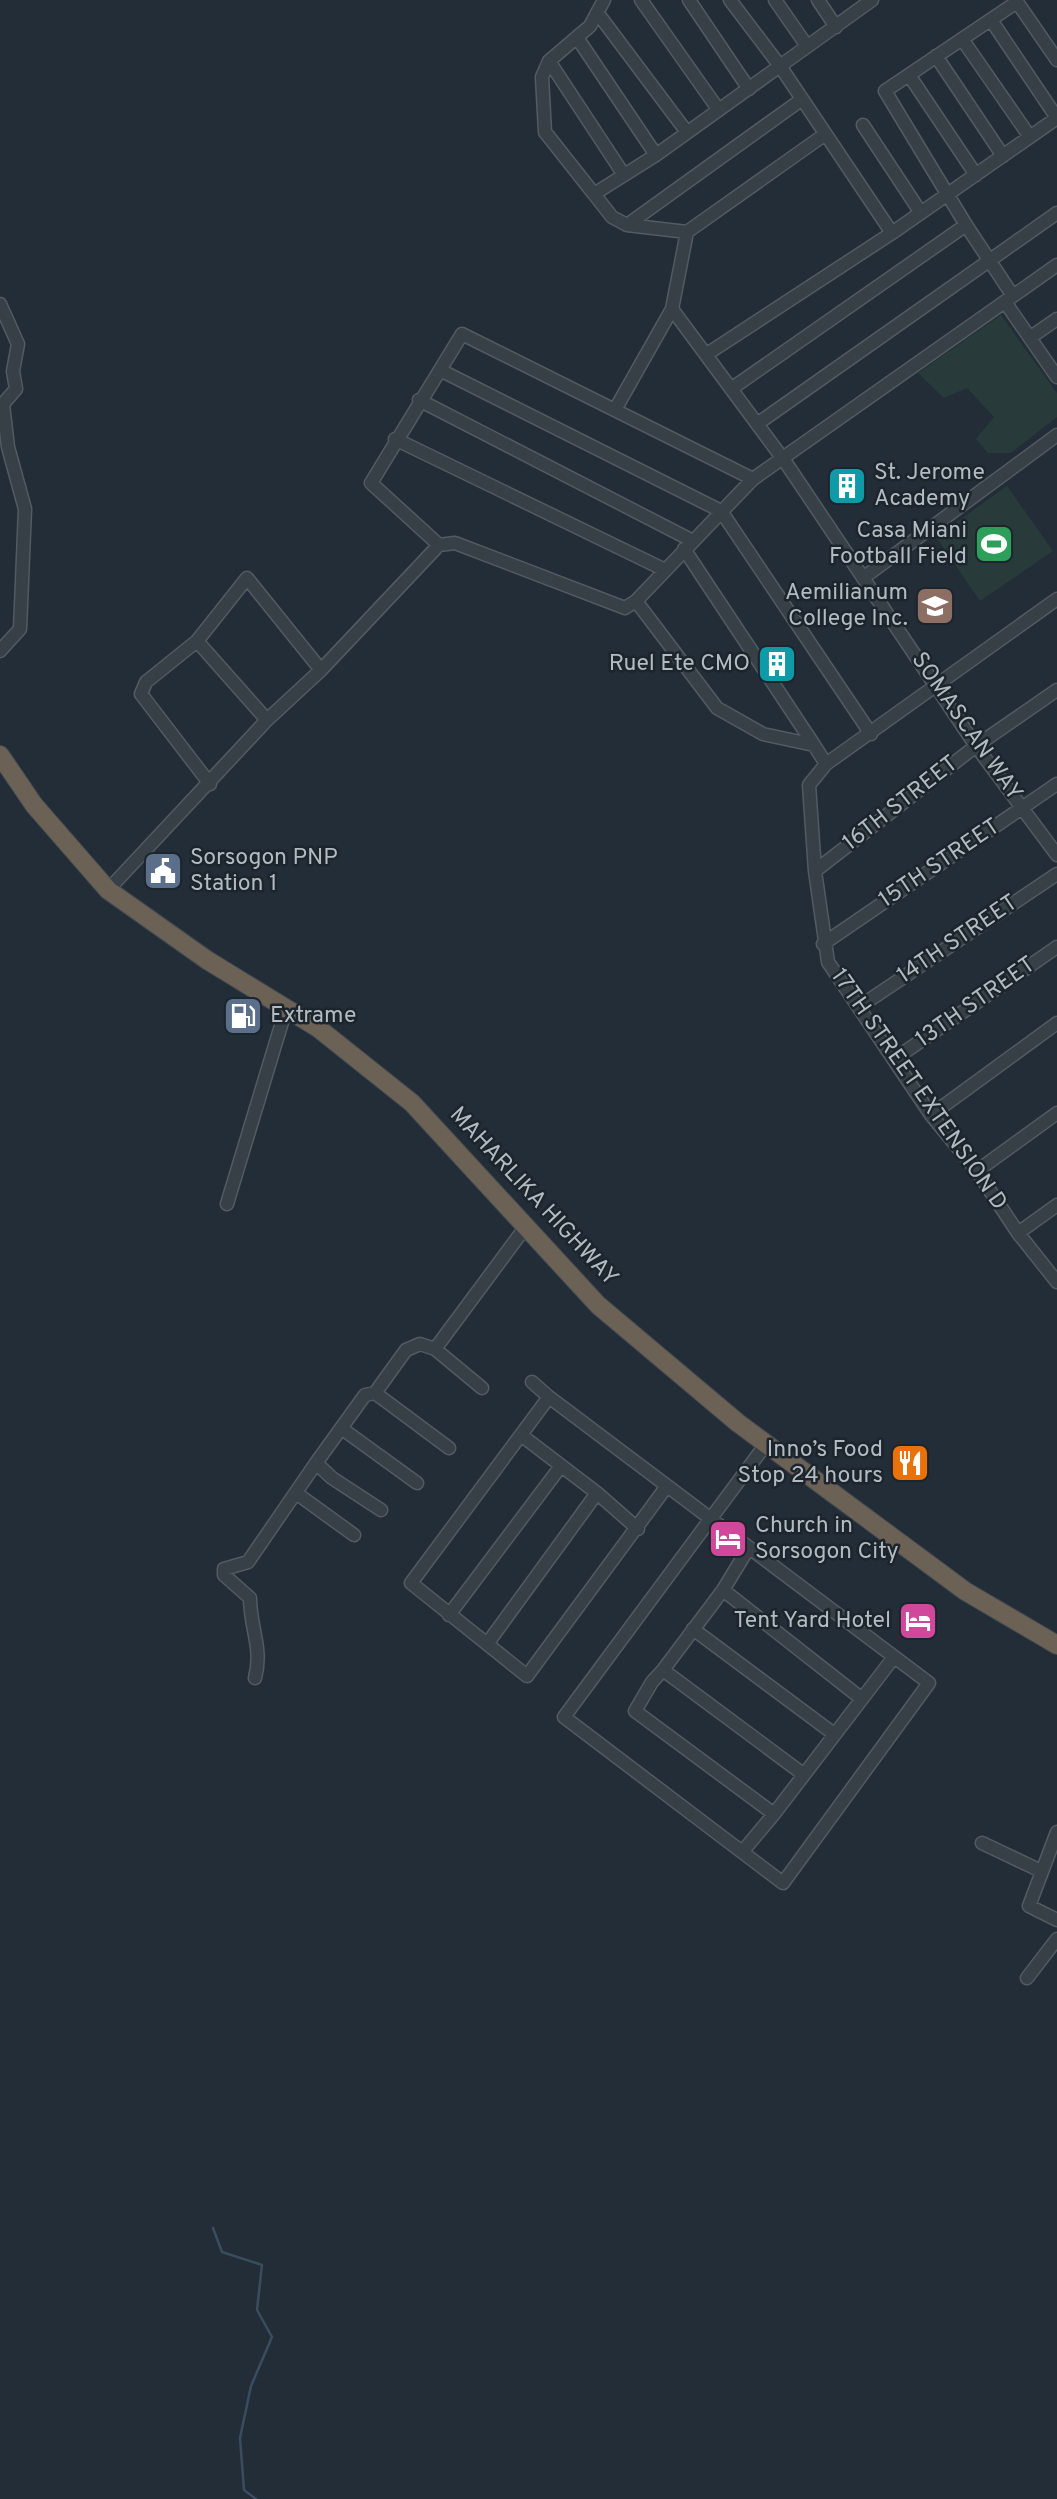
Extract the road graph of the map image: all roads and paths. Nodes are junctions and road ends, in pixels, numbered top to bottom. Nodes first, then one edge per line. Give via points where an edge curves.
1 (604, 0) edge
2 (641, 0) edge
3 (689, 0) edge
4 (730, 0) edge
5 (775, 0) edge
6 (818, 0) edge
7 (866, 2) edge
8 (599, 15) junction
9 (991, 20) junction
10 (836, 27) junction
11 (578, 39) junction
12 (962, 39) junction
13 (807, 46) junction
14 (936, 56) junction
15 (549, 61) junction
16 (1057, 61) edge
17 (780, 66) junction
18 (909, 75) junction
19 (749, 89) junction
20 (800, 100) junction
21 (718, 109) junction
22 (1057, 118) edge
23 (863, 125) dead end
24 (686, 131) junction
25 (824, 135) junction
26 (1030, 137) junction
27 (656, 155) junction
28 (1003, 156) junction
29 (624, 175) junction
30 (975, 175) junction
31 (594, 194) junction
32 (948, 194) junction
33 (921, 213) junction
34 (1057, 213) edge
35 (627, 225) junction
36 (966, 225) junction
37 (687, 232) junction
38 (892, 233) junction
39 (988, 260) junction
40 (1057, 265) edge
41 (1009, 299) junction
42 (0, 304) edge
43 (672, 309) junction
44 (1057, 319) edge
45 (1031, 337) junction
46 (707, 354) junction
47 (440, 370) junction
48 (1055, 372) edge
49 (732, 389) junction
50 (419, 400) junction
51 (616, 408) junction
52 (757, 424) junction
53 (1057, 435) edge
54 (395, 439) junction
55 (782, 458) junction
56 (753, 478) junction
57 (721, 511) junction
58 (439, 545) junction
59 (688, 545) junction
60 (663, 569) junction
61 (863, 578) junction
62 (1057, 599) edge
63 (636, 601) junction
64 (197, 641) junction
65 (0, 652) edge
66 (321, 670) junction
67 (935, 685) junction
68 (1057, 690) edge
69 (267, 720) junction
70 (871, 734) junction
71 (814, 745) junction
72 (976, 746) junction
73 (0, 755) edge
74 (826, 764) junction
75 (211, 784) junction
76 (1057, 784) edge
77 (1022, 808) junction
78 (1057, 855) edge
79 (815, 871) junction
80 (1057, 874) edge
81 (108, 890) junction
82 (823, 944) junction
83 (1057, 947) edge
84 (859, 1007) junction
85 (286, 1009) junction
86 (1057, 1023) edge
87 (896, 1058) junction
88 (1057, 1113) edge
89 (931, 1115) junction
90 (977, 1171) junction
91 (228, 1204) dead end
92 (1057, 1205) edge
93 (527, 1225) junction
94 (1018, 1233) junction
95 (1056, 1280) edge
96 (435, 1349) junction
97 (532, 1382) dead end
98 (482, 1388) dead end
99 (375, 1392) junction
100 (550, 1397) junction
101 (341, 1428) junction
102 (521, 1435) junction
103 (766, 1444) junction
104 (449, 1448) dead end
105 (316, 1463) junction
106 (561, 1466) junction
107 (417, 1483) dead end
108 (667, 1486) junction
109 (296, 1493) junction
110 (597, 1493) junction
111 (381, 1510) dead end
112 (711, 1518) junction
113 (638, 1530) junction
114 (354, 1535) dead end
115 (748, 1549) junction
116 (723, 1590) junction
117 (449, 1615) junction
118 (693, 1629) junction
119 (487, 1644) junction
120 (1057, 1645) edge
121 (894, 1657) junction
122 (663, 1670) junction
123 (255, 1678) dead end
124 (862, 1699) junction
125 (834, 1734) junction
126 (803, 1774) junction
127 (774, 1814) junction
128 (1057, 1832) edge
129 (982, 1843) dead end
130 (743, 1851) junction
131 (1041, 1871) junction
132 (1057, 1920) edge
133 (1057, 1938) edge
134 (1027, 1978) dead end

1 - 8 street
2 - 21 street
3 - 19 street
4 - 17 street
5 - 13 street
6 - 10 street
7 - 10 street
8 - 11 street
8 - 24 street
9 - 12 street
9 - 16 street via 1017,2
9 - 22 street
10 - 13 street
11 - 15 street
11 - 27 street
12 - 14 street
12 - 26 street
13 - 17 street
14 - 18 street
14 - 28 street
15 - 29 street
15 - 31 street via 542,77 545,132
17 - 19 street
17 - 20 street
18 - 30 street
18 - 32 street via 885,91
19 - 21 street
20 - 25 street
20 - 35 street
21 - 24 street
22 - 26 street
23 - 33 street
24 - 27 street
25 - 37 street
25 - 38 street
26 - 28 street
27 - 29 street
28 - 30 street
29 - 31 street
30 - 32 street
31 - 35 street via 612,217
32 - 33 street
32 - 36 street
33 - 38 street
34 - 39 street
35 - 37 street
36 - 39 street
36 - 49 street
37 - 43 street
38 - 46 street
39 - 41 street
39 - 52 street
40 - 41 street
41 - 45 street
41 - 55 street
42 - 65 street via 18,344 13,371 16,389 3,404 8,447 25,509 20,629
43 - 46 street, SOMASCAN WAY
43 - 51 street
44 - 45 street
45 - 48 street
46 - 49 street, SOMASCAN WAY
47 - 50 street
47 - 51 street via 462,334
47 - 57 street
49 - 52 street, SOMASCAN WAY
50 - 54 street
50 - 59 street
51 - 56 street
52 - 55 street, SOMASCAN WAY
53 - 61 street
54 - 58 street via 370,483
54 - 60 street
55 - 56 street
55 - 61 street, SOMASCAN WAY
56 - 57 street
57 - 59 street
57 - 70 street
58 - 63 street via 455,543 625,608
58 - 66 street
59 - 60 street
59 - 71 street
60 - 63 street
61 - 67 street, SOMASCAN WAY
62 - 67 street
63 - 71 street via 717,708 763,734
64 - 66 street via 247,578
64 - 69 street
64 - 75 street via 146,682 141,694
66 - 69 street
67 - 70 street
67 - 72 street, SOMASCAN WAY
68 - 72 street, 16TH STREET
69 - 75 street
70 - 74 street
71 - 74 street
72 - 77 street, SOMASCAN WAY
72 - 79 street, 16TH STREET
73 - 81 highway, MAHARLIKA HIGHWAY via 34,805
74 - 79 street, 17TH STREET EXTENSION D via 809,785
75 - 81 street
76 - 77 street, 15TH STREET
77 - 78 street, SOMASCAN WAY
77 - 82 street, 15TH STREET
79 - 82 street, 17TH STREET EXTENSION D
80 - 84 street, 14TH STREET
81 - 85 highway, MAHARLIKA HIGHWAY via 206,960
82 - 84 street, 17TH STREET EXTENSION D via 828,962
83 - 87 street, 13TH STREET
84 - 87 street, 17TH STREET EXTENSION D
85 - 91 street
85 - 93 highway, MAHARLIKA HIGHWAY via 318,1028 412,1103
86 - 89 street
87 - 89 street, 17TH STREET EXTENSION D
88 - 90 street
89 - 90 street, 17TH STREET EXTENSION D
90 - 94 street, 17TH STREET EXTENSION D
92 - 94 street
93 - 96 street
93 - 103 highway, MAHARLIKA HIGHWAY via 598,1305
94 - 95 street, 17TH STREET EXTENSION D
96 - 98 street
96 - 99 street via 420,1344 405,1350
97 - 100 street
99 - 101 street via 365,1395
99 - 104 street
100 - 102 street
100 - 108 street
101 - 105 street
101 - 107 street
102 - 106 street
102 - 117 street via 411,1583
103 - 112 street
103 - 120 highway, MAHARLIKA HIGHWAY via 965,1591
105 - 109 street
105 - 111 street
106 - 110 street
106 - 117 street
108 - 112 street
108 - 113 street
109 - 114 street
109 - 123 street via 248,1562 224,1569 224,1576 250,1598 260,1659
110 - 113 street
110 - 119 street
112 - 115 street
112 - 130 street via 564,1717
113 - 119 street via 527,1676
115 - 116 street
115 - 121 street
116 - 118 street
116 - 124 street
117 - 119 street
118 - 122 street
118 - 125 street
121 - 124 street
121 - 130 street via 929,1683 783,1883
122 - 126 street
122 - 127 street via 635,1711
124 - 125 street
125 - 126 street
126 - 127 street
127 - 130 street
128 - 131 street
129 - 131 street
131 - 132 street via 1029,1906
133 - 134 street

